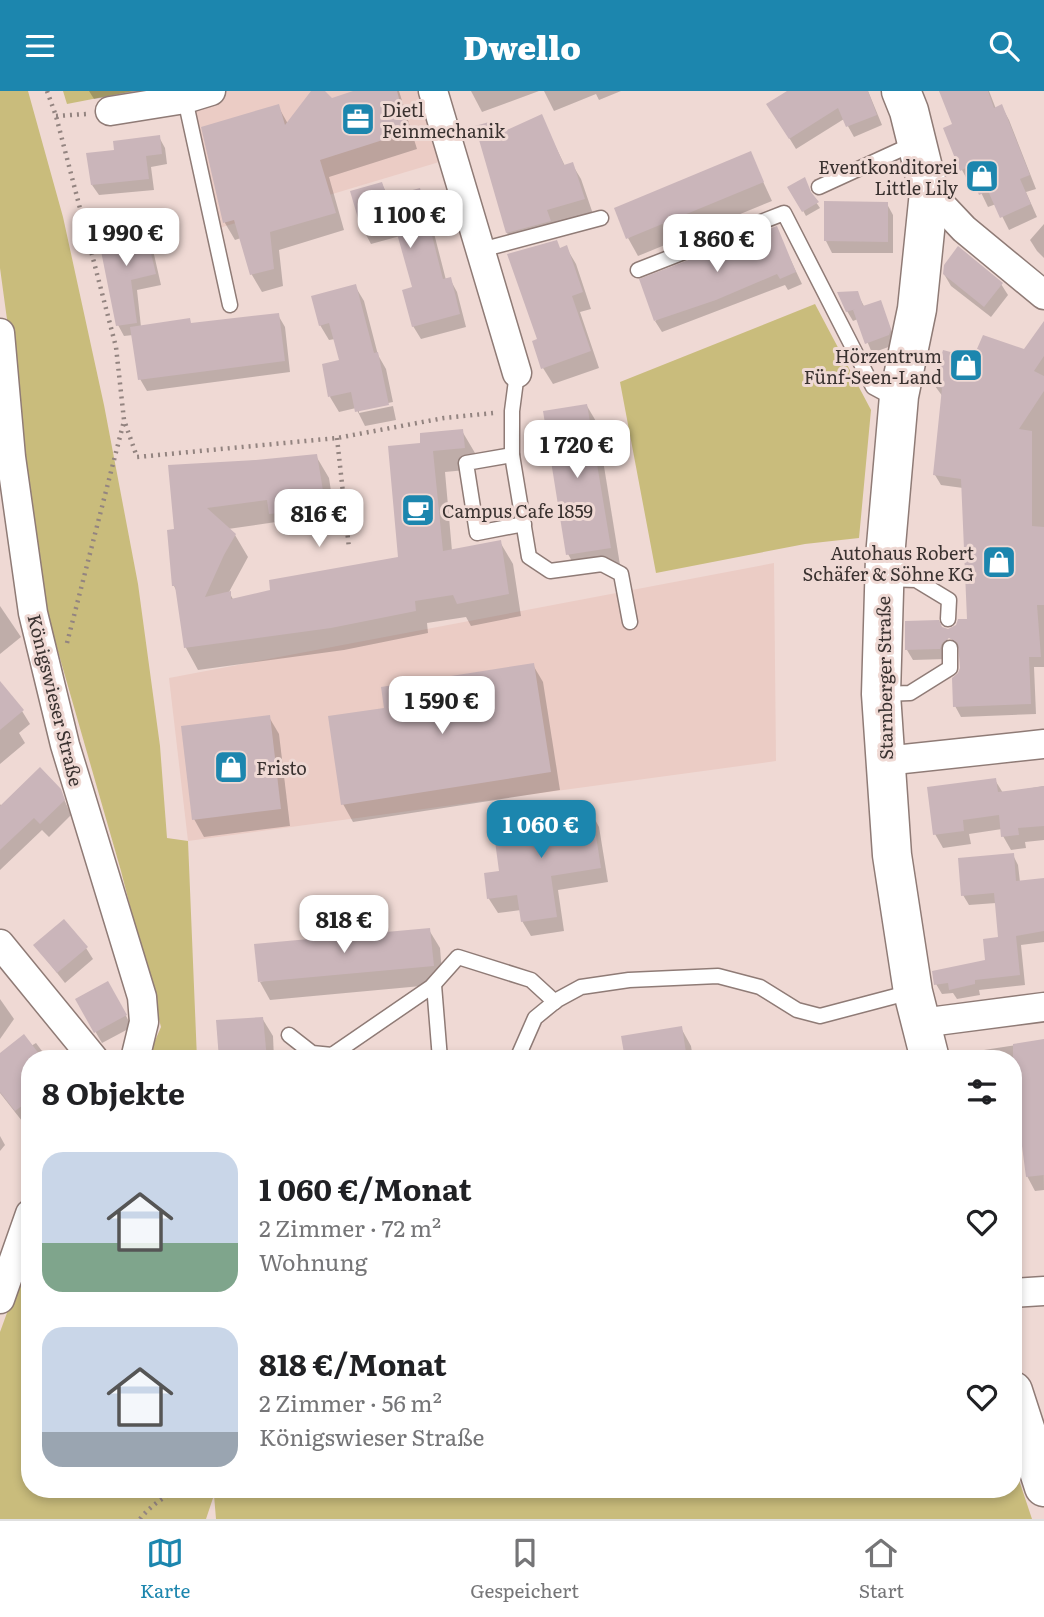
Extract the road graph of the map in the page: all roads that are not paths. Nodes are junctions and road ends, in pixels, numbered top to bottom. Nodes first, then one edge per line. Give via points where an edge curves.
1 (433, 91) edge
2 (901, 91) edge
3 (198, 95) edge
4 (110, 111) dead end
5 (917, 143) junction
6 (819, 187) dead end
7 (929, 192) junction
8 (601, 218) dead end
9 (481, 250) junction
10 (638, 270) dead end
11 (1044, 295) edge
12 (230, 305) dead end
13 (0, 333) edge
14 (517, 373) joint
15 (899, 396) junction
16 (512, 455) junction
17 (524, 524) junction
18 (883, 579) junction
19 (948, 619) dead end
20 (630, 622) dead end
21 (950, 648) dead end
22 (881, 694) junction
23 (1044, 744) edge
24 (885, 761) junction
25 (0, 944) edge
26 (433, 985) junction
27 (555, 1002) junction
28 (1044, 1007) edge
29 (921, 1025) edge
30 (289, 1035) dead end
31 (87, 1050) edge
32 (137, 1050) edge
33 (308, 1050) edge
34 (339, 1050) edge
35 (439, 1050) edge
36 (521, 1050) edge
37 (21, 1240) edge
38 (1044, 1291) edge
39 (1022, 1292) edge
40 (0, 1299) edge
41 (1022, 1419) edge
42 (1044, 1487) edge

1 - 9 street
2 - 5 main road, Starnberger Straße
3 - 4 street
3 - 12 lane
5 - 6 lane
5 - 7 main road, Starnberger Straße
7 - 11 street via 964,229
7 - 15 main road, Starnberger Straße via 917,309
8 - 9 lane
9 - 14 street
10 - 15 lane via 784,213 873,387
13 - 32 street, Königswieser Straße via 11,457 33,613 65,745 139,984 144,1022
14 - 16 lane
15 - 18 main road, Starnberger Straße
16 - 17 lane
16 - 17 lane via 466,463 477,533
17 - 20 lane via 529,557 550,571 602,564 621,574
18 - 19 lane via 916,580 949,600
18 - 22 main road, Starnberger Straße
21 - 22 lane via 950,668 910,693
22 - 24 main road, Starnberger Straße
23 - 24 street
24 - 29 main road, Starnberger Straße via 892,855
25 - 31 street
26 - 27 lane via 458,957 531,980
26 - 34 lane
26 - 35 lane
27 - 29 lane via 581,987 718,975 760,987 797,1010 820,1016
27 - 36 lane via 535,1018
28 - 29 street
30 - 33 lane
37 - 40 street
38 - 39 street
41 - 42 main road

